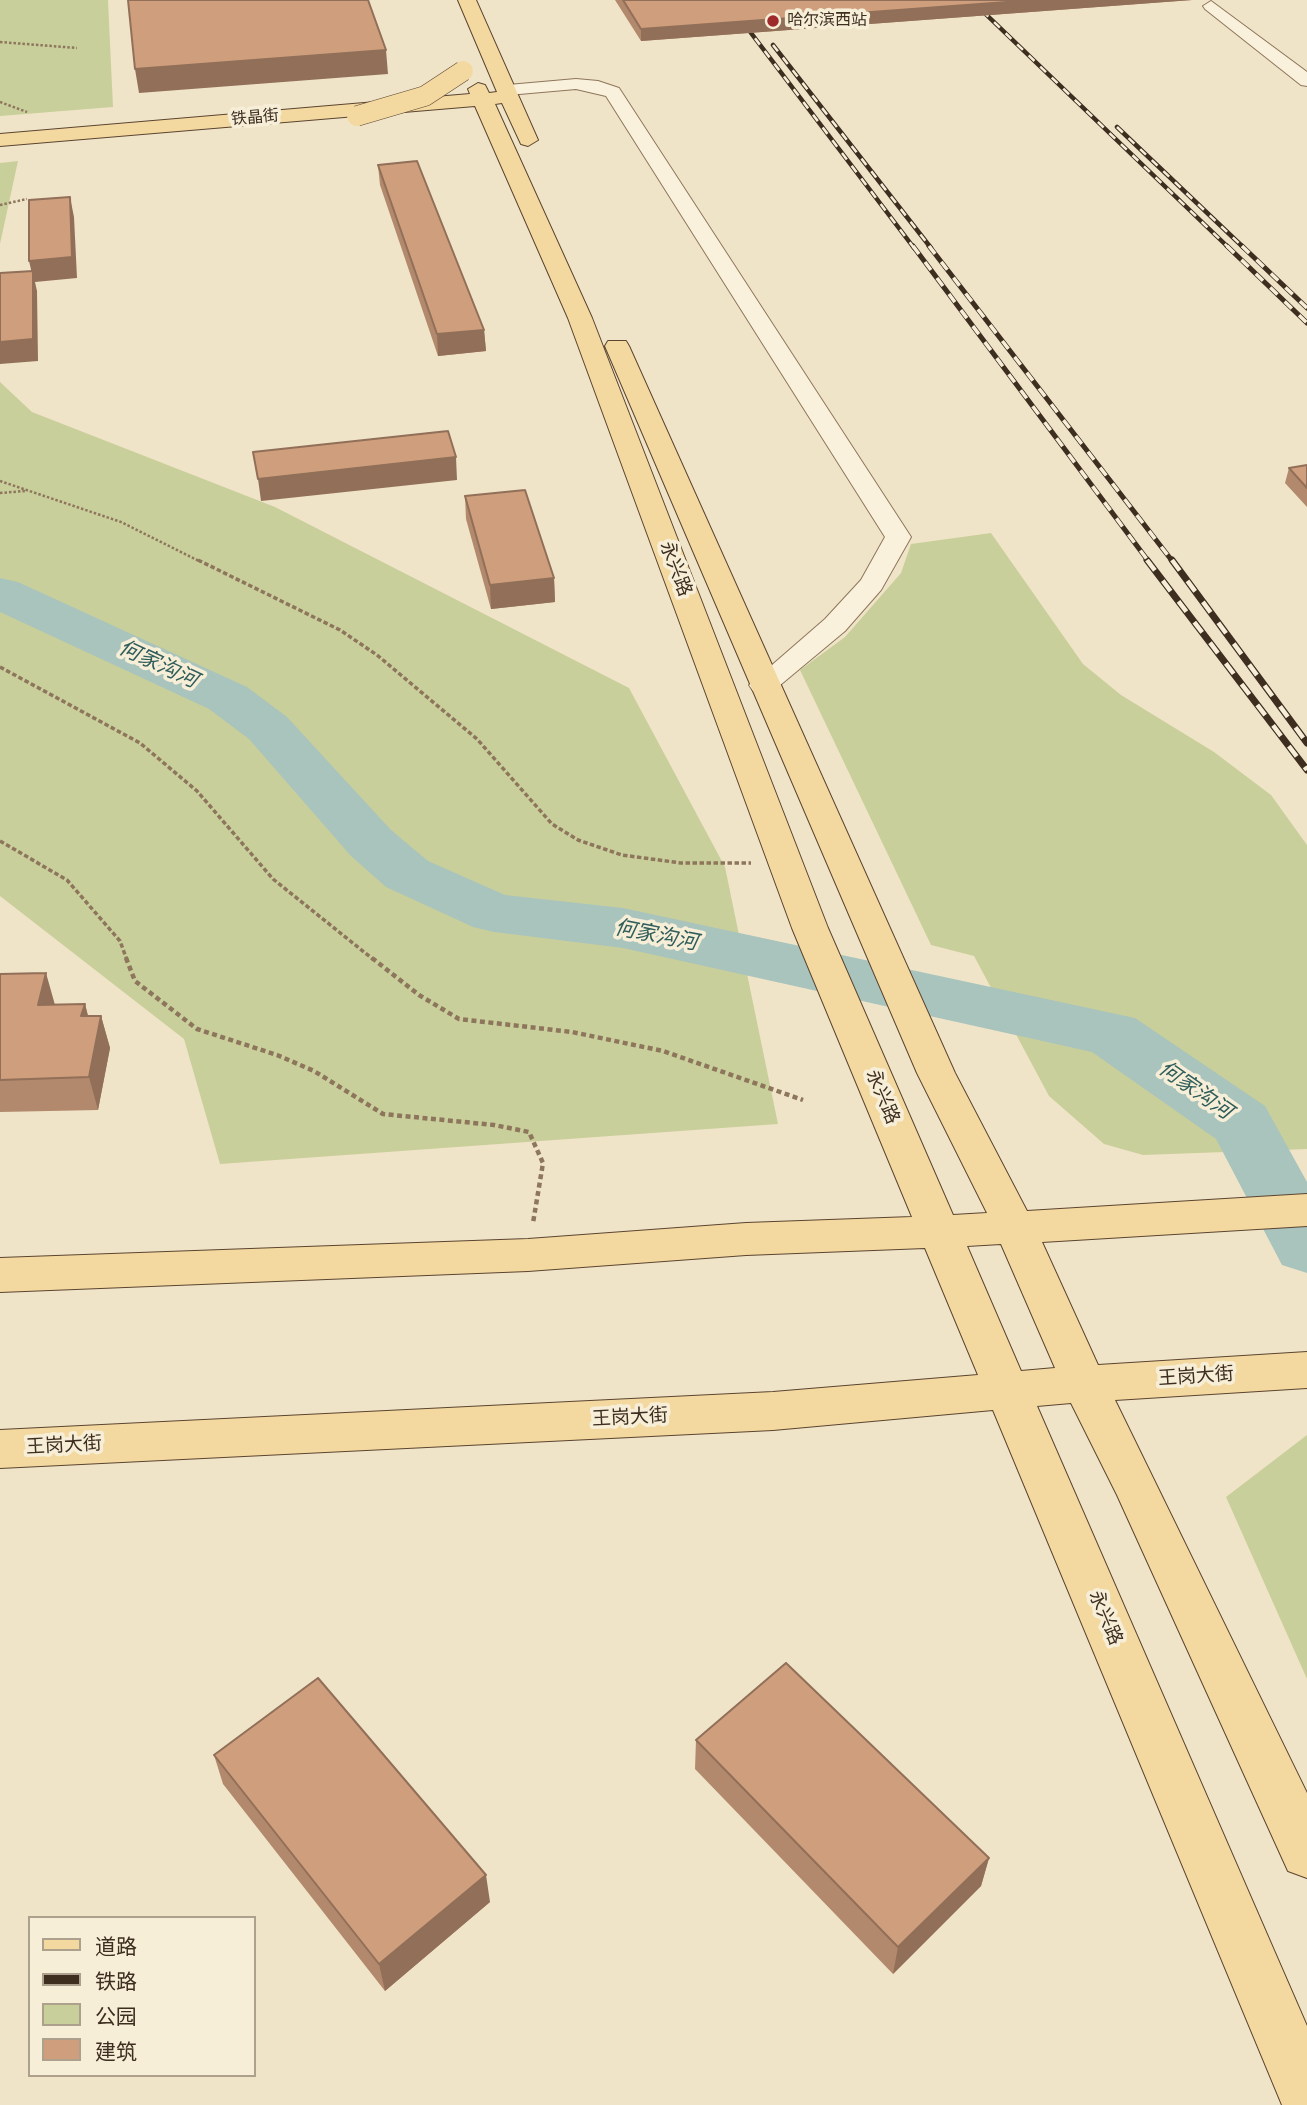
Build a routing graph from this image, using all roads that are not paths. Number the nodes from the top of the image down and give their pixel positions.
1 (467, 0) edge
2 (1211, 6) dead end
3 (467, 54) dead end
4 (1307, 81) edge
5 (497, 92) junction
6 (0, 128) edge
7 (0, 140) edge
8 (0, 147) edge
9 (763, 685) junction
10 (1307, 1210) edge
11 (1014, 1226) junction
12 (938, 1232) junction
13 (0, 1275) edge
14 (1307, 1370) edge
15 (1084, 1384) junction
16 (1009, 1391) junction
17 (0, 1450) edge
18 (1307, 1852) edge
19 (1307, 2095) edge

1 - 5 main road, 永兴路
2 - 4 lane
3 - 8 main road, bridge
5 - 6 main road, 铁晶街
5 - 7 main road, 铁晶街
5 - 9 main road, 永兴路
5 - 9 lane
5 - 12 main road, 永兴路
9 - 11 main road, 永兴路
10 - 11 main road
11 - 12 main road
11 - 15 main road, 永兴路
12 - 13 main road
12 - 16 main road, 永兴路
14 - 15 main road, 王岗大街
15 - 16 main road, 王岗大街
15 - 18 main road, 永兴路
16 - 17 main road, 王岗大街
16 - 19 main road, 永兴路

